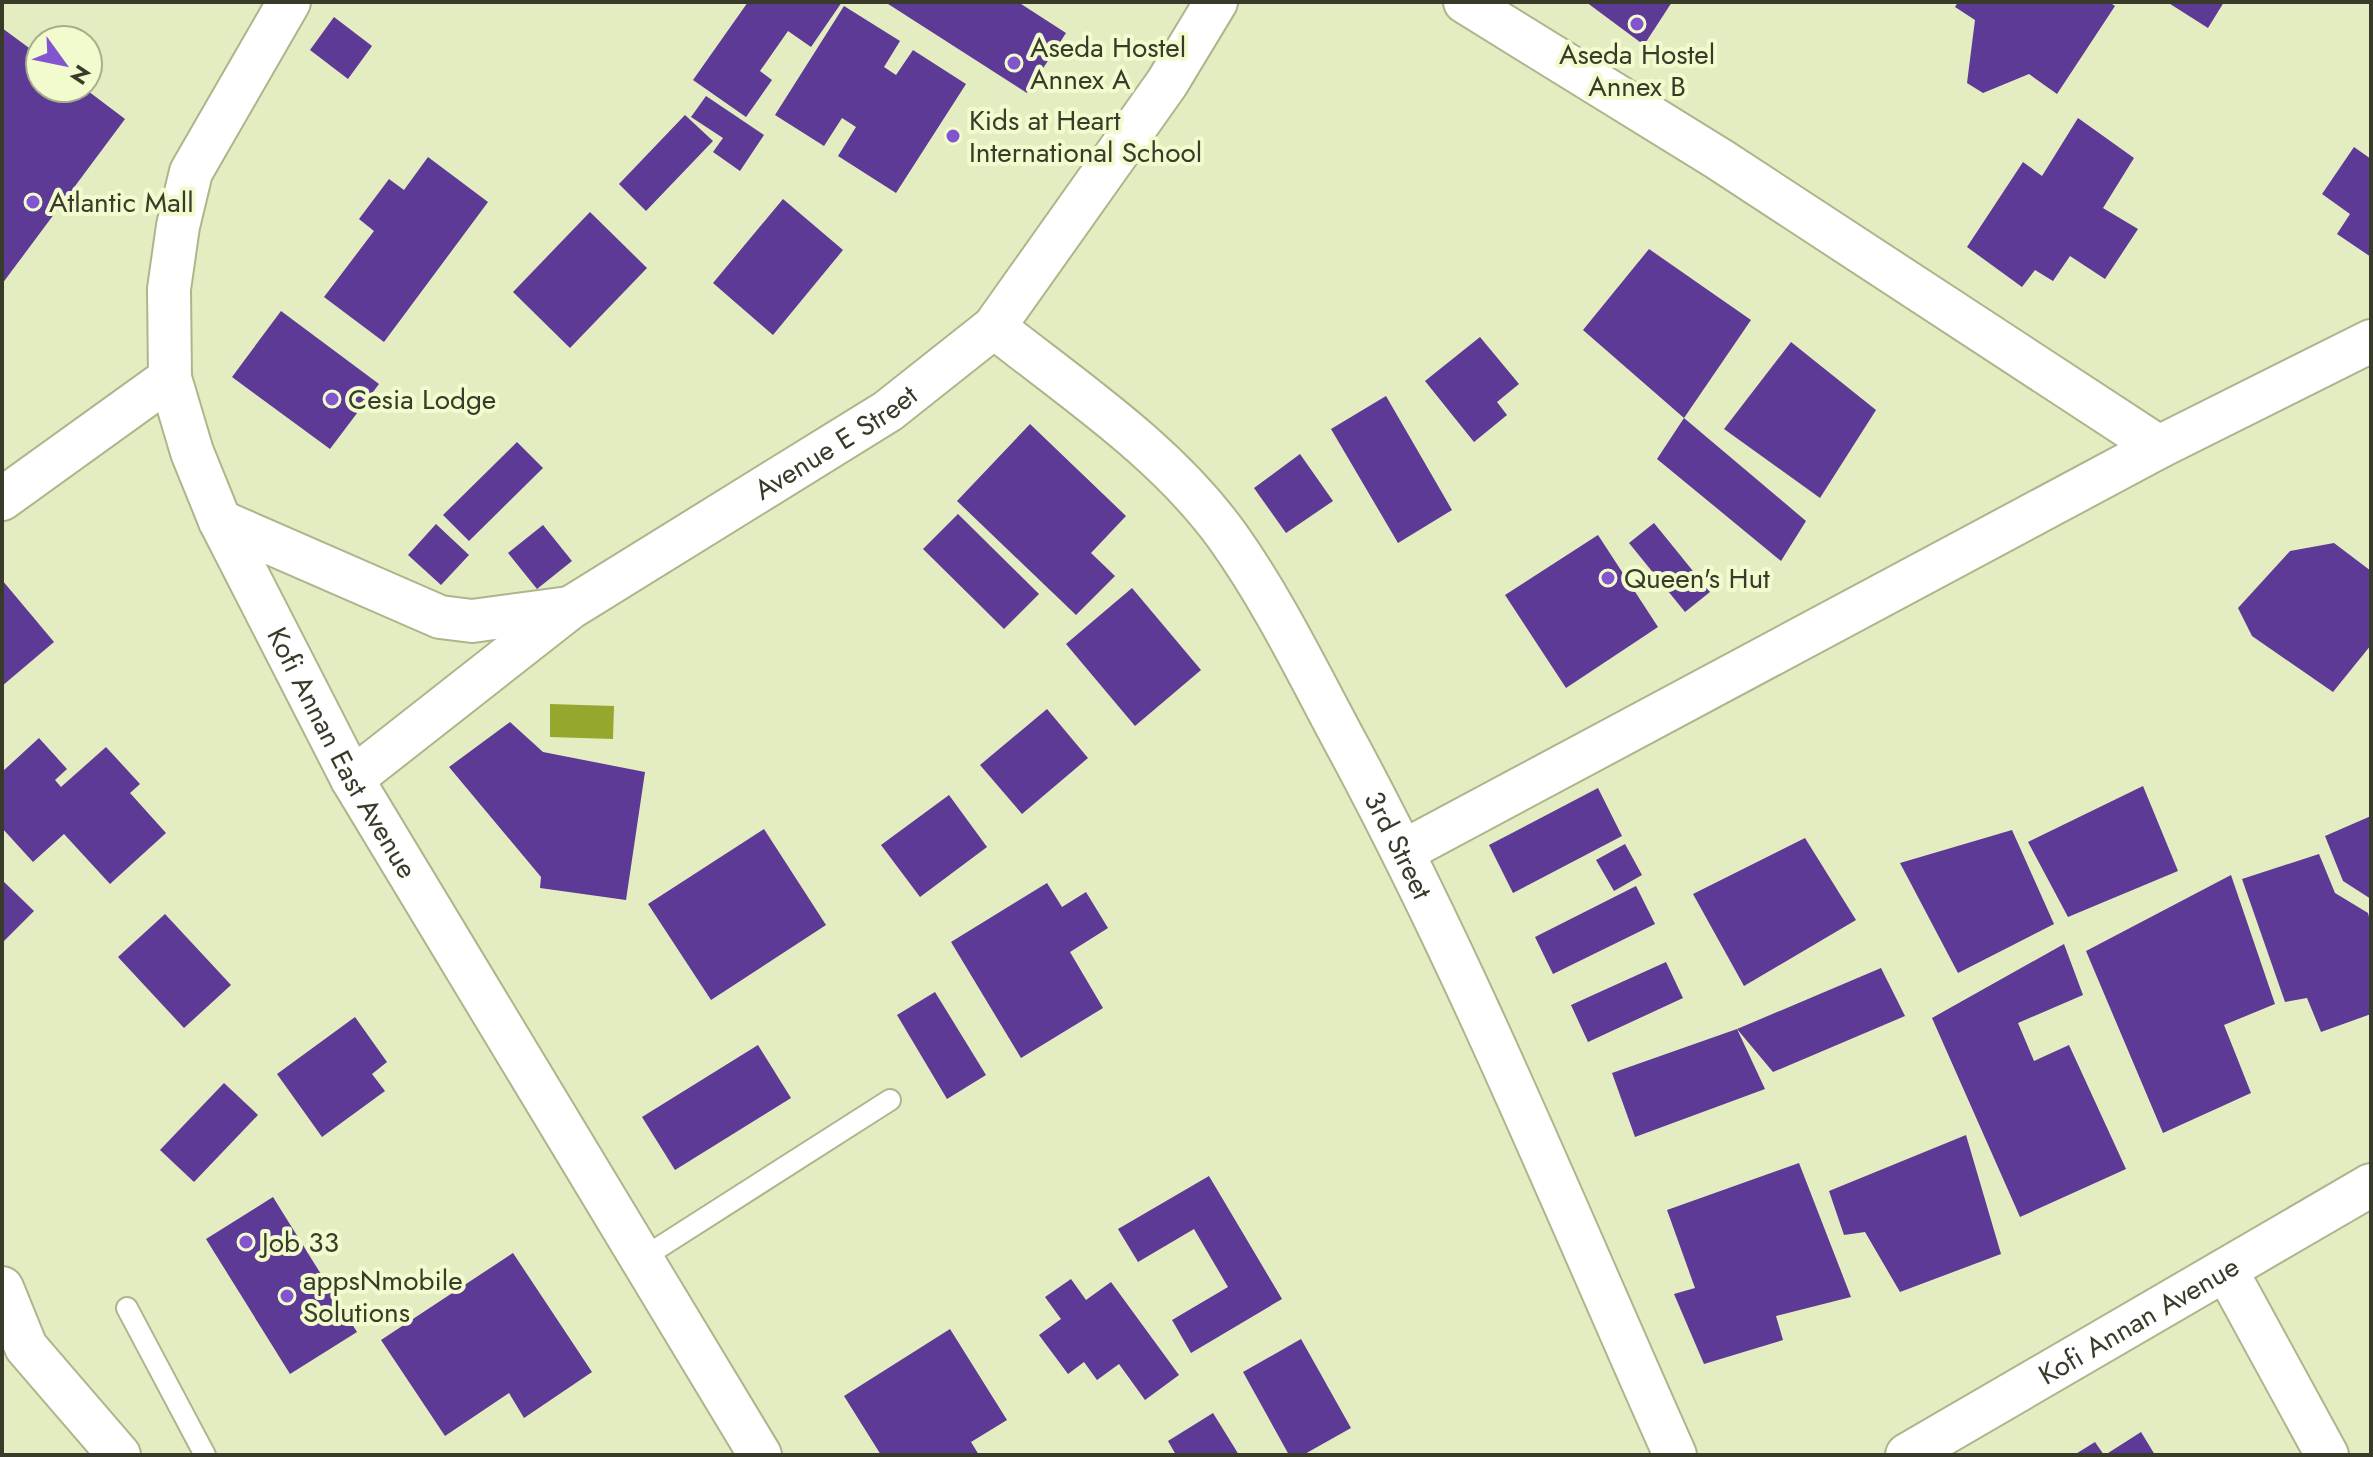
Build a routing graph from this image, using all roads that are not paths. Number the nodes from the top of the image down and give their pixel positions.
1 (289, 2) edge
2 (1216, 2) edge
3 (1465, 2) edge
4 (994, 327) junction
5 (2371, 341) edge
6 (170, 378) junction
7 (2159, 447) junction
8 (2, 499) edge
9 (220, 521) junction
10 (570, 608) junction
11 (352, 779) junction
12 (1404, 851) junction
13 (890, 1100) dead end
14 (2371, 1185) edge
15 (641, 1259) junction
16 (2226, 1270) junction
17 (2, 1288) edge
18 (127, 1308) dead end
19 (119, 1455) edge
20 (205, 1455) edge
21 (760, 1455) edge
22 (1675, 1455) edge
23 (1907, 1455) edge
24 (2327, 1455) edge

1 - 6 street, Kofi Annan East Avenue
2 - 4 street, Avenue E Street
3 - 7 street
4 - 10 street, Avenue E Street
4 - 12 street, 3rd Street
5 - 7 street
6 - 8 street
6 - 9 street, Kofi Annan East Avenue
7 - 12 street
9 - 10 street
9 - 11 street, Kofi Annan East Avenue
10 - 11 street, Avenue E Street
11 - 15 street, Kofi Annan East Avenue
12 - 22 street, 3rd Street
13 - 15 lane
14 - 16 street, Kofi Annan Avenue
15 - 21 street, Kofi Annan East Avenue
16 - 23 street, Kofi Annan Avenue
16 - 24 street
17 - 19 street
18 - 20 lane

